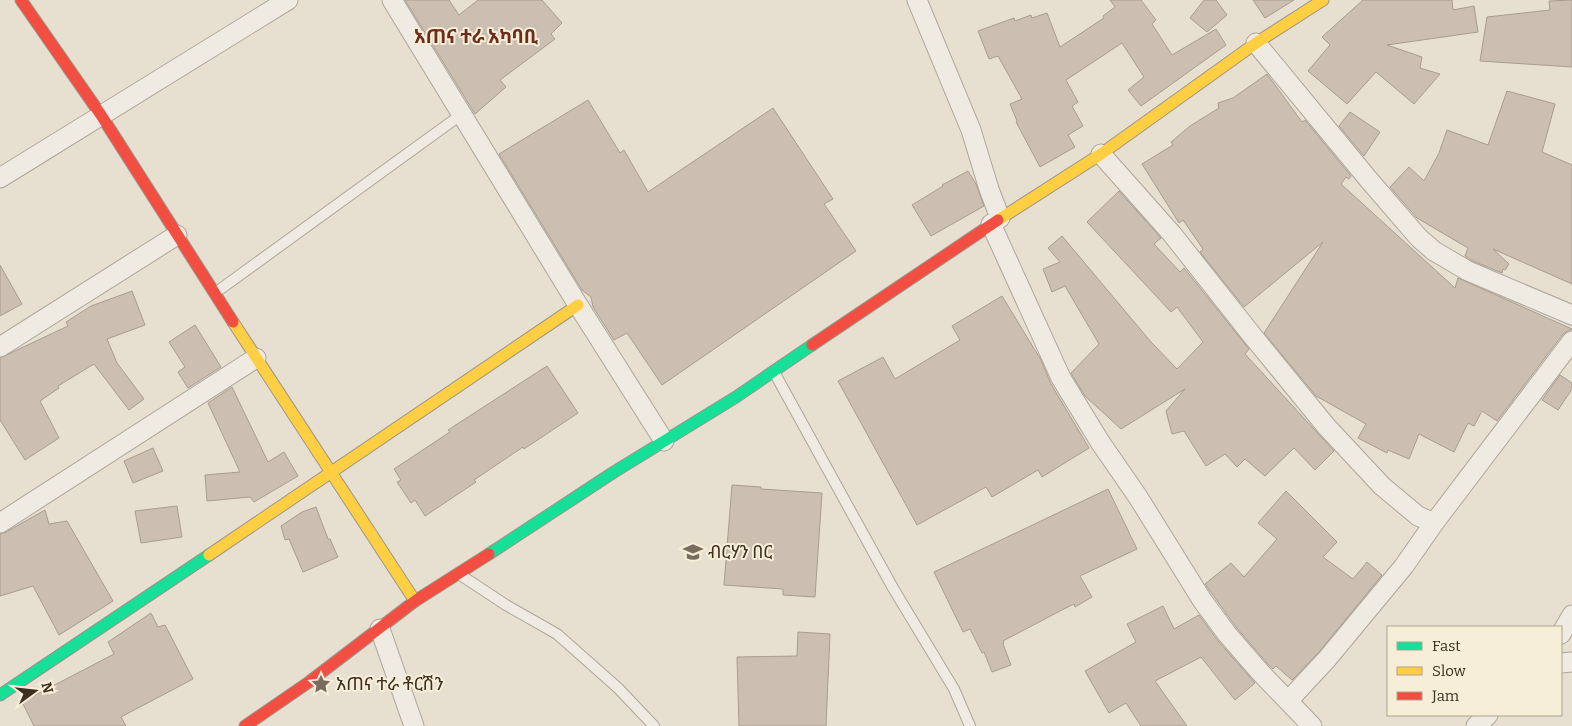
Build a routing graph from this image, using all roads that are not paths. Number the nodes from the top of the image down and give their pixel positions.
1 (21, 0) edge
2 (288, 0) edge
3 (392, 0) edge
4 (917, 0) edge
5 (1323, 0) edge
6 (1256, 43) junction
7 (462, 114) junction
8 (101, 115) junction
9 (1100, 154) junction
10 (0, 178) edge
11 (996, 221) junction
12 (177, 235) junction
13 (214, 294) junction
14 (578, 305) junction
15 (1572, 315) edge
16 (1572, 341) edge
17 (0, 347) edge
18 (256, 358) junction
19 (773, 371) junction
20 (664, 441) junction
21 (331, 474) junction
22 (0, 523) edge
23 (1434, 524) junction
24 (459, 574) junction
25 (415, 601) junction
26 (1572, 616) edge
27 (380, 629) junction
28 (1562, 632) edge
29 (0, 695) edge
30 (1288, 700) junction
31 (1487, 716) edge
32 (245, 726) edge
33 (414, 726) edge
34 (654, 726) edge
35 (970, 726) edge
36 (1312, 726) edge
37 (1476, 726) edge

1 - 8 street
2 - 8 street
3 - 7 street
4 - 11 street
5 - 6 street
6 - 9 street
6 - 15 street
7 - 13 lane
7 - 14 street
8 - 10 street
8 - 12 street
9 - 11 street
9 - 23 street
11 - 19 street
11 - 30 street
12 - 13 street
12 - 17 street
13 - 18 street
14 - 20 street
14 - 21 street
16 - 23 street
18 - 21 street
18 - 22 street
19 - 20 street
19 - 35 lane
20 - 24 street
21 - 25 street
21 - 29 street
23 - 30 street
24 - 25 street
24 - 34 lane
25 - 27 street
26 - 28 street
27 - 32 street
27 - 33 street
30 - 36 street
31 - 37 street

